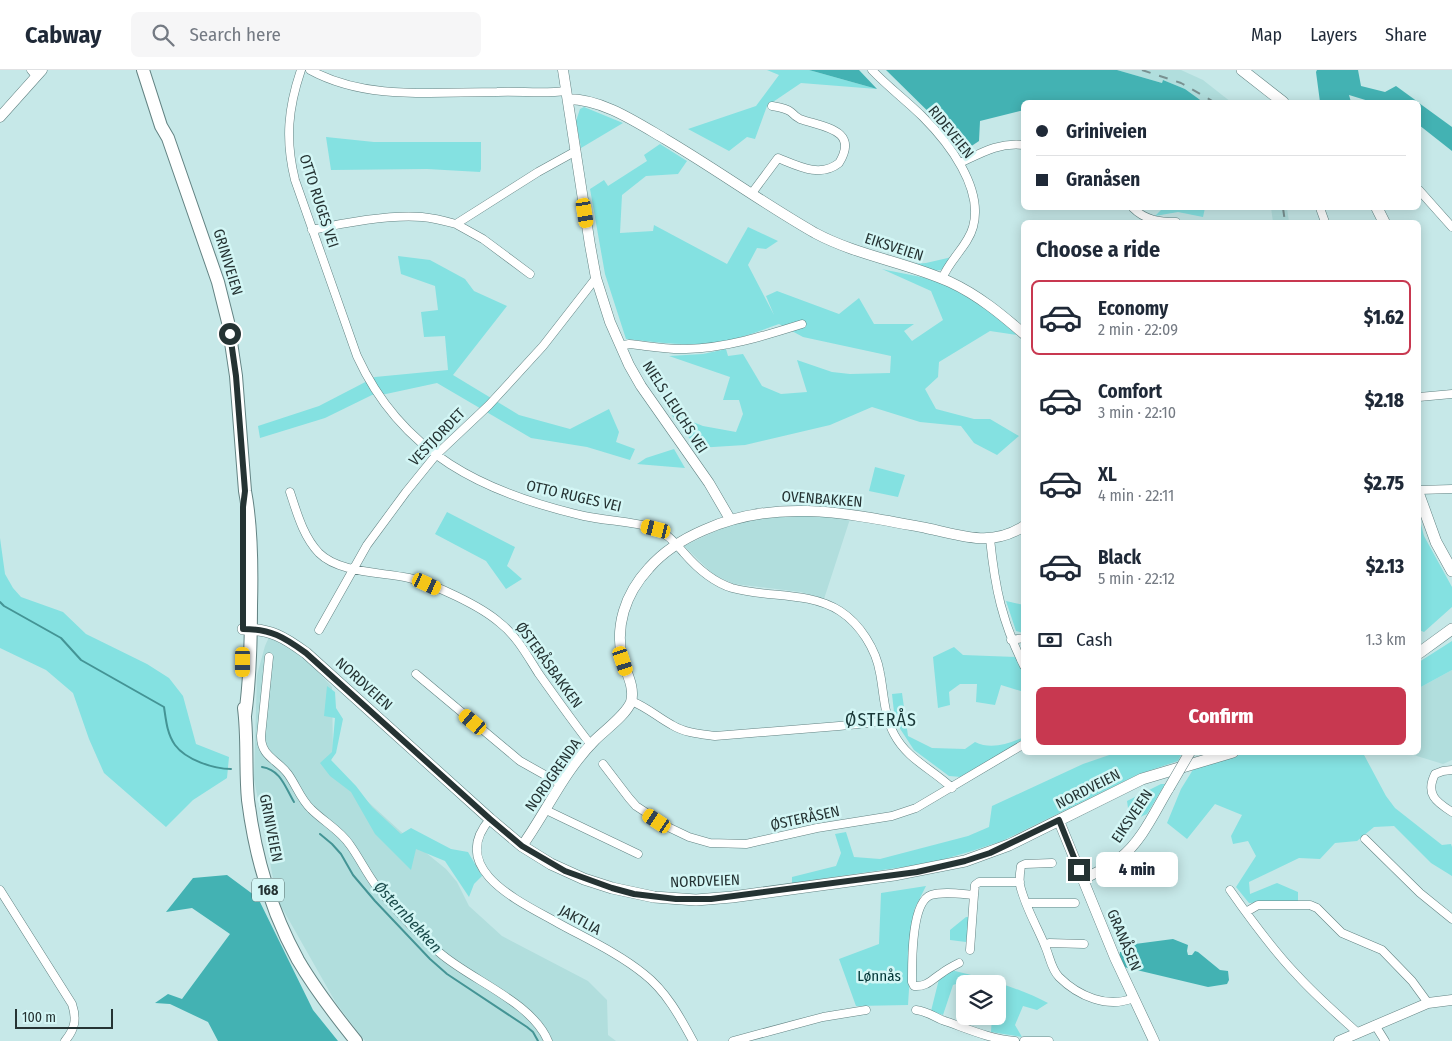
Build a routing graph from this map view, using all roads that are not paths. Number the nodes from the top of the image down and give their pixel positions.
1 (143, 70) edge
2 (152, 70) edge
3 (301, 70) edge
4 (310, 70) edge
5 (563, 70) edge
6 (872, 70) edge
7 (1242, 70) edge
8 (36, 72) edge
9 (567, 95) junction
10 (1280, 100) edge
11 (772, 106) dead end
12 (0, 117) edge
13 (168, 138) junction
14 (1021, 145) edge
15 (576, 151) junction
16 (960, 163) junction
17 (1421, 192) edge
18 (752, 193) junction
19 (1135, 210) edge
20 (1150, 220) edge
21 (456, 224) junction
22 (1452, 228) edge
23 (312, 230) junction
24 (530, 274) dead end
25 (596, 278) junction
26 (942, 279) junction
27 (802, 324) dead end
28 (1021, 332) edge
29 (621, 346) junction
30 (1452, 394) edge
31 (1421, 397) edge
32 (436, 455) junction
33 (1452, 489) edge
34 (1421, 490) edge
35 (290, 492) dead end
36 (1421, 501) edge
37 (730, 519) junction
38 (1021, 528) edge
39 (990, 539) junction
40 (677, 544) junction
41 (1449, 561) edge
42 (353, 568) junction
43 (247, 629) junction
44 (1452, 629) edge
45 (319, 630) dead end
46 (1021, 638) edge
47 (1011, 640) junction
48 (1421, 652) edge
49 (269, 657) dead end
50 (1021, 660) edge
51 (416, 674) dead end
52 (631, 701) junction
53 (888, 721) junction
54 (591, 745) junction
55 (1021, 746) edge
56 (1188, 755) edge
57 (1223, 755) edge
58 (603, 764) dead end
59 (1452, 770) edge
60 (561, 784) junction
61 (952, 788) junction
62 (546, 810) junction
63 (1452, 812) edge
64 (490, 819) junction
65 (1059, 820) junction
66 (1365, 839) dead end
67 (522, 846) junction
68 (638, 854) dead end
69 (1052, 863) dead end
70 (1083, 879) junction
71 (1020, 882) junction
72 (0, 890) edge
73 (1230, 890) dead end
74 (974, 895) junction
75 (1026, 903) junction
76 (1075, 903) dead end
77 (1246, 912) junction
78 (1452, 919) edge
79 (1084, 944) dead end
80 (1045, 945) junction
81 (970, 950) dead end
82 (959, 963) dead end
83 (1133, 998) junction
84 (1452, 1000) edge
85 (1428, 1003) junction
86 (866, 1010) dead end
87 (916, 1010) dead end
88 (1375, 1025) junction
89 (1358, 1033) junction
90 (65, 1041) edge
91 (356, 1041) edge
92 (548, 1041) edge
93 (693, 1041) edge
94 (733, 1041) edge
95 (1015, 1041) edge
96 (1024, 1041) edge
97 (1049, 1041) edge
98 (1154, 1041) edge
99 (1339, 1041) edge
100 (1385, 1041) edge

1 - 13 main road, GRINIVEIEN / 168
2 - 13 main road, GRINIVEIEN / 168
3 - 23 street, OTTO RUGES VEI
4 - 9 street, EIKSVEIEN
5 - 9 street, NIELS LEUCHS VEI
6 - 16 street, RIDEVEIEN
7 - 10 main road
8 - 12 street
9 - 15 street, NIELS LEUCHS VEI
9 - 18 street, EIKSVEIEN
11 - 18 street
13 - 43 main road, GRINIVEIEN / 168
14 - 16 street
15 - 21 street
15 - 25 street, NIELS LEUCHS VEI
16 - 26 street, RIDEVEIEN
17 - 22 street
18 - 26 street, EIKSVEIEN
19 - 20 street
21 - 23 street
21 - 24 street
23 - 32 street, OTTO RUGES VEI
25 - 29 street, NIELS LEUCHS VEI
25 - 32 street, VESTJORDET
26 - 28 street, EIKSVEIEN
27 - 29 street
29 - 37 street, NIELS LEUCHS VEI
30 - 31 street
32 - 40 street, OTTO RUGES VEI
32 - 42 street, VESTJORDET
33 - 34 street
35 - 42 street, ØSTERÅSBAKKEN
36 - 41 main road
37 - 39 street, OVENBAKKEN
37 - 40 street, OVENBAKKEN
38 - 39 street, OVENBAKKEN
39 - 47 street
40 - 52 street, OVENBAKKEN
40 - 53 street, OTTO RUGES VEI
42 - 45 street, VESTJORDET
42 - 54 street, ØSTERÅSBAKKEN
43 - 64 main road, NORDVEIEN
43 - 91 main road, GRINIVEIEN / 168
44 - 48 main road
46 - 47 street
47 - 50 street
49 - 92 street
51 - 60 street
52 - 53 street
52 - 54 street, NORDGRENDA
53 - 61 street, OTTO RUGES VEI
54 - 60 street, NORDGRENDA
55 - 61 street, ØSTERÅSEN
56 - 70 street, EIKSVEIEN, bridge
57 - 65 main road, NORDVEIEN
58 - 61 street, ØSTERÅSEN
59 - 63 street
60 - 62 street, NORDGRENDA
62 - 67 street, NORDGRENDA
62 - 68 street
64 - 67 main road, NORDVEIEN
64 - 93 street, JAKTLIA
65 - 67 main road, NORDVEIEN
65 - 70 street, GRANÅSEN
66 - 78 street
69 - 71 street
70 - 83 street, GRANÅSEN
71 - 74 street
71 - 75 street
72 - 90 street
73 - 77 street
74 - 81 street
74 - 82 street
75 - 76 street
75 - 80 street
77 - 85 street
77 - 89 street
79 - 80 street
80 - 83 street
83 - 98 street, GRANÅSEN
84 - 85 street
85 - 88 street
86 - 94 street
87 - 95 street
88 - 89 street
88 - 100 street
89 - 99 street
96 - 97 street

